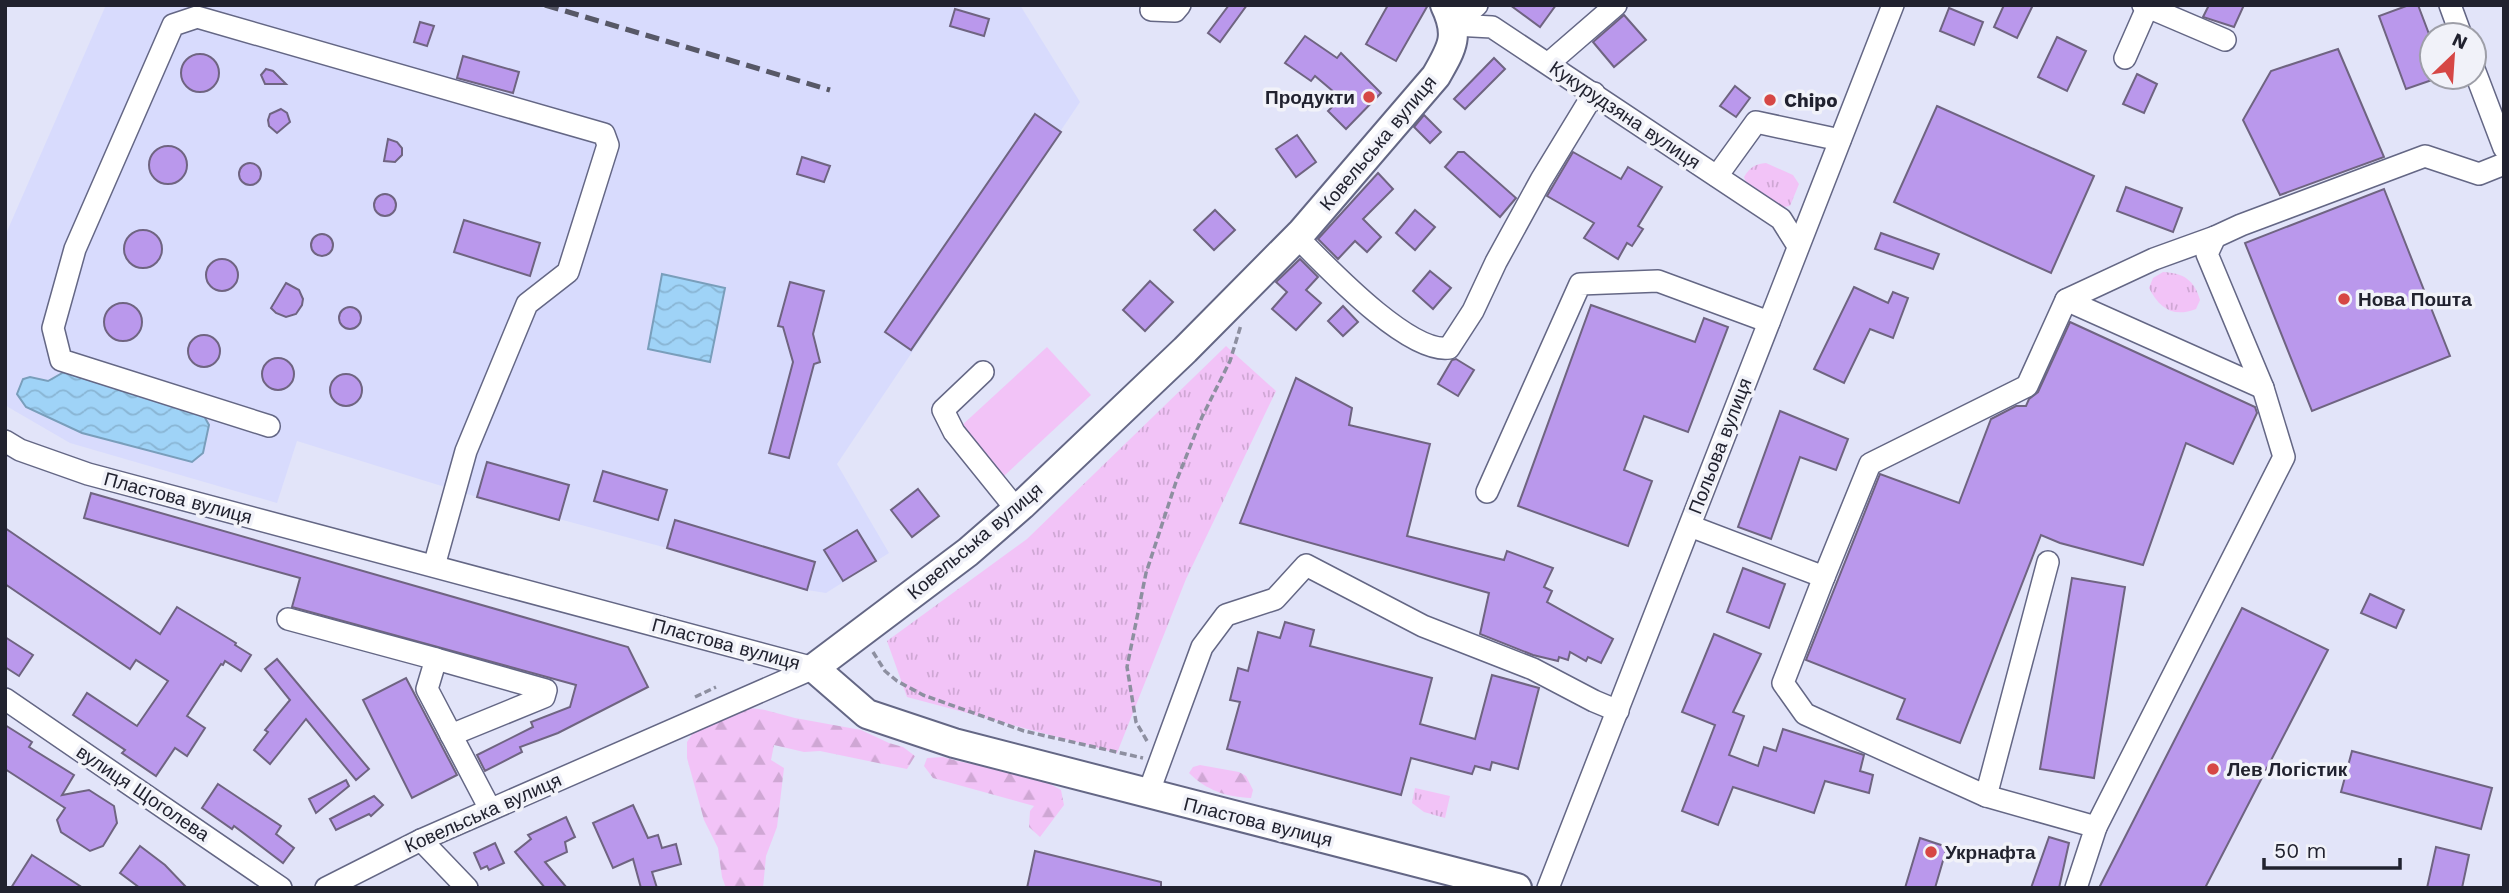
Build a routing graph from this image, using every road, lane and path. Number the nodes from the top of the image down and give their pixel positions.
1 (1180, 5) edge
2 (1477, 5) edge
3 (1616, 5) edge
4 (1893, 5) edge
5 (2145, 7) edge
6 (1151, 10) dead end
7 (1450, 15) edge
8 (2225, 40) dead end
9 (2125, 58) dead end
10 (1549, 63) junction
11 (2482, 91) edge
12 (1594, 93) junction
13 (1840, 140) junction
14 (2504, 148) edge
15 (2504, 164) edge
16 (1717, 176) junction
17 (1297, 237) junction
18 (2216, 237) junction
19 (1798, 246) junction
20 (1245, 290) junction
21 (2066, 300) junction
22 (1769, 322) junction
23 (983, 372) dead end
24 (2263, 388) junction
25 (268, 426) dead end
26 (5, 441) edge
27 (1487, 492) dead end
28 (1017, 510) junction
29 (1689, 526) junction
30 (2048, 562) dead end
31 (434, 566) junction
32 (1824, 577) junction
33 (288, 620) dead end
34 (872, 647) dead end
35 (436, 659) junction
36 (814, 668) junction
37 (5, 699) edge
38 (1618, 711) junction
39 (451, 735) junction
40 (1159, 761) junction
41 (1148, 794) junction
42 (1986, 796) junction
43 (490, 809) junction
44 (2096, 827) junction
45 (421, 840) junction
46 (281, 888) edge
47 (326, 888) edge
48 (467, 888) edge
49 (1517, 888) edge
50 (1548, 888) edge
51 (2076, 888) edge

1 - 6 street
2 - 7 street
3 - 10 street
4 - 13 street, Польова вулиця
5 - 8 street
5 - 9 street
7 - 10 street, Кукурудзяна вулиця
7 - 17 main road, Ковельська вулиця
10 - 12 street, Кукурудзяна вулиця
11 - 14 street
12 - 16 street, Кукурудзяна вулиця
12 - 17 street
13 - 16 street
13 - 19 street, Польова вулиця
15 - 18 street
16 - 19 street, Кукурудзяна вулиця
17 - 20 main road, Ковельська вулиця
18 - 21 street
18 - 24 street
19 - 22 street, Польова вулиця
20 - 28 main road, Ковельська вулиця
20 - 40 path
21 - 24 street
21 - 32 street
22 - 27 street
22 - 29 street, Польова вулиця
23 - 28 street
24 - 44 street
25 - 31 street
26 - 31 street, Пластова вулиця
28 - 36 main road, Ковельська вулиця
29 - 32 street
29 - 38 street, Польова вулиця
30 - 42 street
31 - 36 street, Пластова вулиця
32 - 42 street
33 - 35 street
34 - 40 path
35 - 39 street
35 - 39 street
36 - 41 main road, Пластова вулиця
36 - 43 street, Ковельська вулиця
37 - 46 street, вулиця Щоголева
38 - 40 street
38 - 50 street, Польова вулиця
39 - 43 street
40 - 41 street
41 - 49 main road, Пластова вулиця
42 - 44 street
43 - 45 street, Ковельська вулиця
44 - 51 street
45 - 47 street, Ковельська вулиця
45 - 48 street

